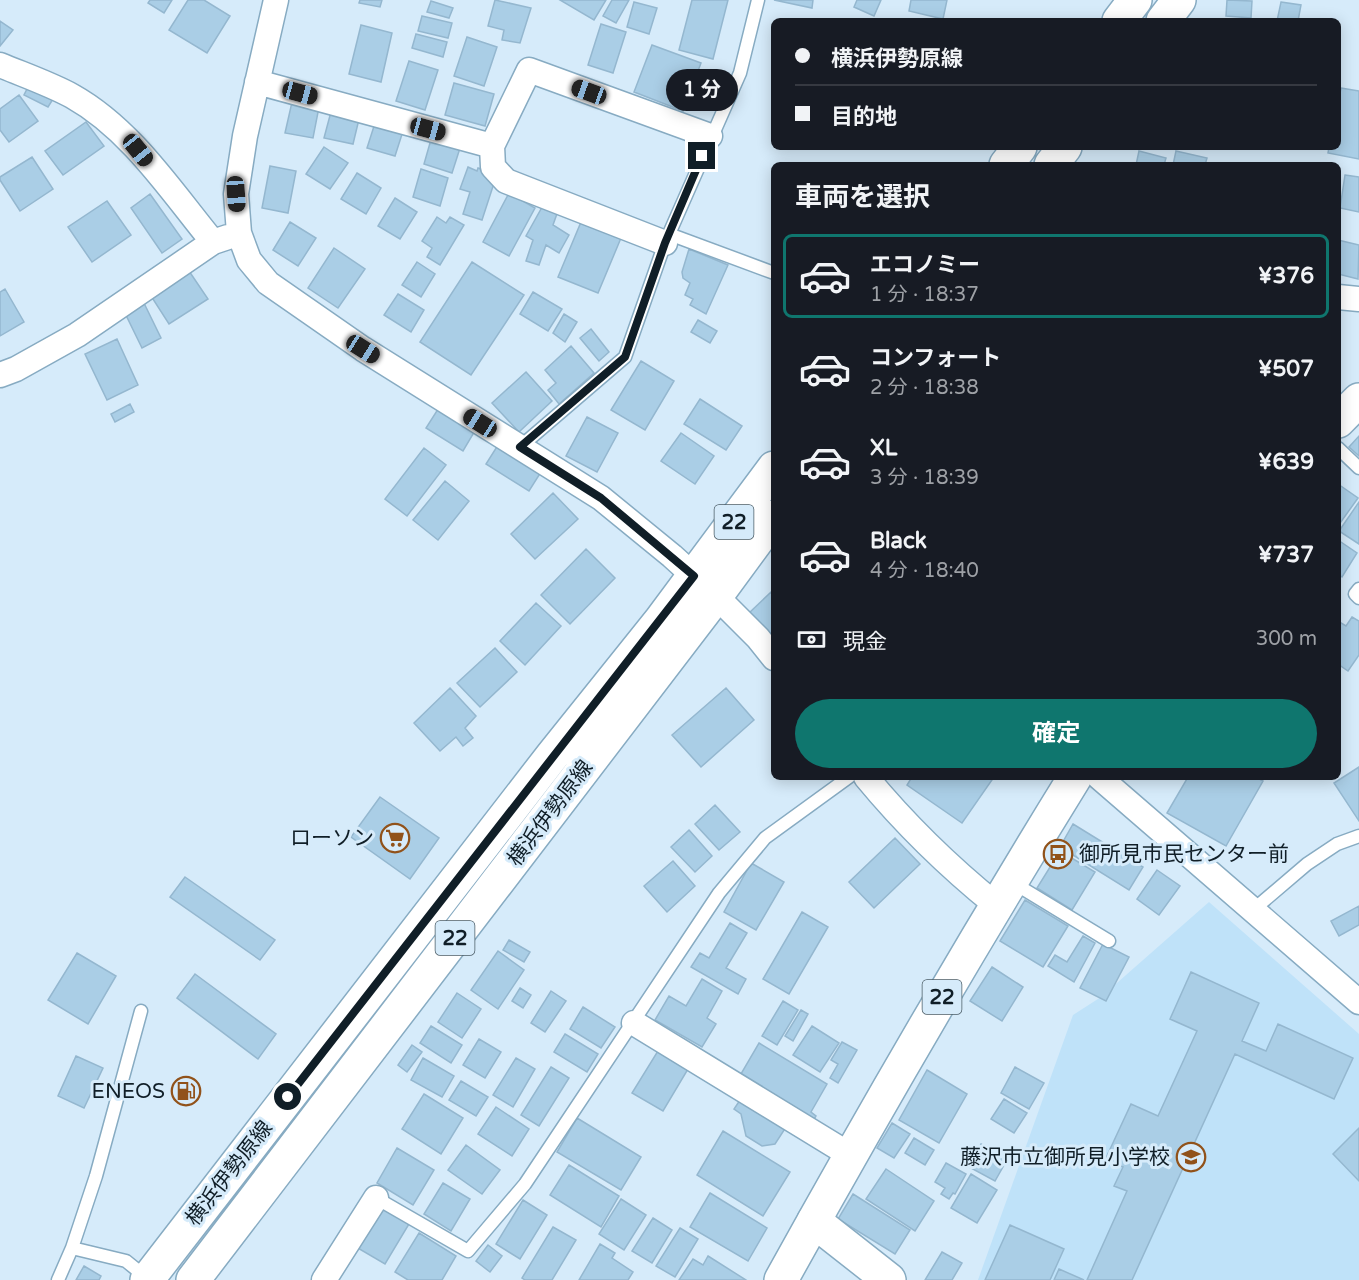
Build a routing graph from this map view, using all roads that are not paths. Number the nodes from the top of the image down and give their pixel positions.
1 (276, 0) edge
2 (758, 0) edge
3 (1135, 0) edge
4 (1179, 0) edge
5 (1121, 18) edge
6 (1165, 18) edge
7 (0, 65) edge
8 (257, 82) junction
9 (710, 136) junction
10 (492, 146) junction
11 (1018, 150) edge
12 (1063, 150) edge
13 (1008, 162) edge
14 (1053, 162) edge
15 (238, 233) junction
16 (667, 238) junction
17 (213, 242) junction
18 (771, 272) edge
19 (1341, 297) edge
20 (1359, 299) edge
21 (0, 375) edge
22 (1359, 400) edge
23 (1341, 418) edge
24 (520, 447) junction
25 (1341, 451) edge
26 (1359, 468) edge
27 (771, 473) edge
28 (771, 520) edge
29 (705, 586) junction
30 (1359, 589) edge
31 (1359, 598) edge
32 (771, 654) edge
33 (845, 780) edge
34 (868, 780) edge
35 (1073, 780) edge
36 (1102, 780) edge
37 (1359, 836) edge
38 (1003, 893) junction
39 (1253, 910) junction
40 (1109, 941) dead end
41 (1359, 1002) edge
42 (141, 1011) dead end
43 (634, 1023) junction
44 (850, 1155) junction
45 (376, 1198) joint
46 (814, 1221) junction
47 (72, 1248) junction
48 (202, 1275) edge
49 (147, 1279) edge
50 (58, 1280) edge
51 (324, 1280) edge
52 (781, 1280) edge
53 (889, 1280) edge

1 - 8 street
2 - 9 lane
3 - 5 main road
4 - 6 main road
7 - 17 street
8 - 10 street
8 - 15 street
9 - 10 street
9 - 16 lane
10 - 16 street
11 - 13 main road
12 - 14 main road
15 - 17 street
15 - 24 street
16 - 18 lane
16 - 24 lane
17 - 21 street
19 - 20 street
22 - 23 main road
24 - 29 street
25 - 26 lane
27 - 29 main road, 横浜伊勢原線 / 22
28 - 29 main road, 横浜伊勢原線 / 22
29 - 32 street
29 - 48 main road, 横浜伊勢原線 / 22
29 - 49 main road, 横浜伊勢原線 / 22
30 - 31 lane
33 - 43 lane
34 - 38 street
35 - 38 main road, 22
36 - 39 street
37 - 39 lane
38 - 40 lane
38 - 44 main road, 22
39 - 41 street
42 - 47 lane
43 - 44 street
43 - 45 lane
44 - 46 main road, 22
45 - 51 street
46 - 52 main road, 22
46 - 53 main road
47 - 49 lane
47 - 50 lane

